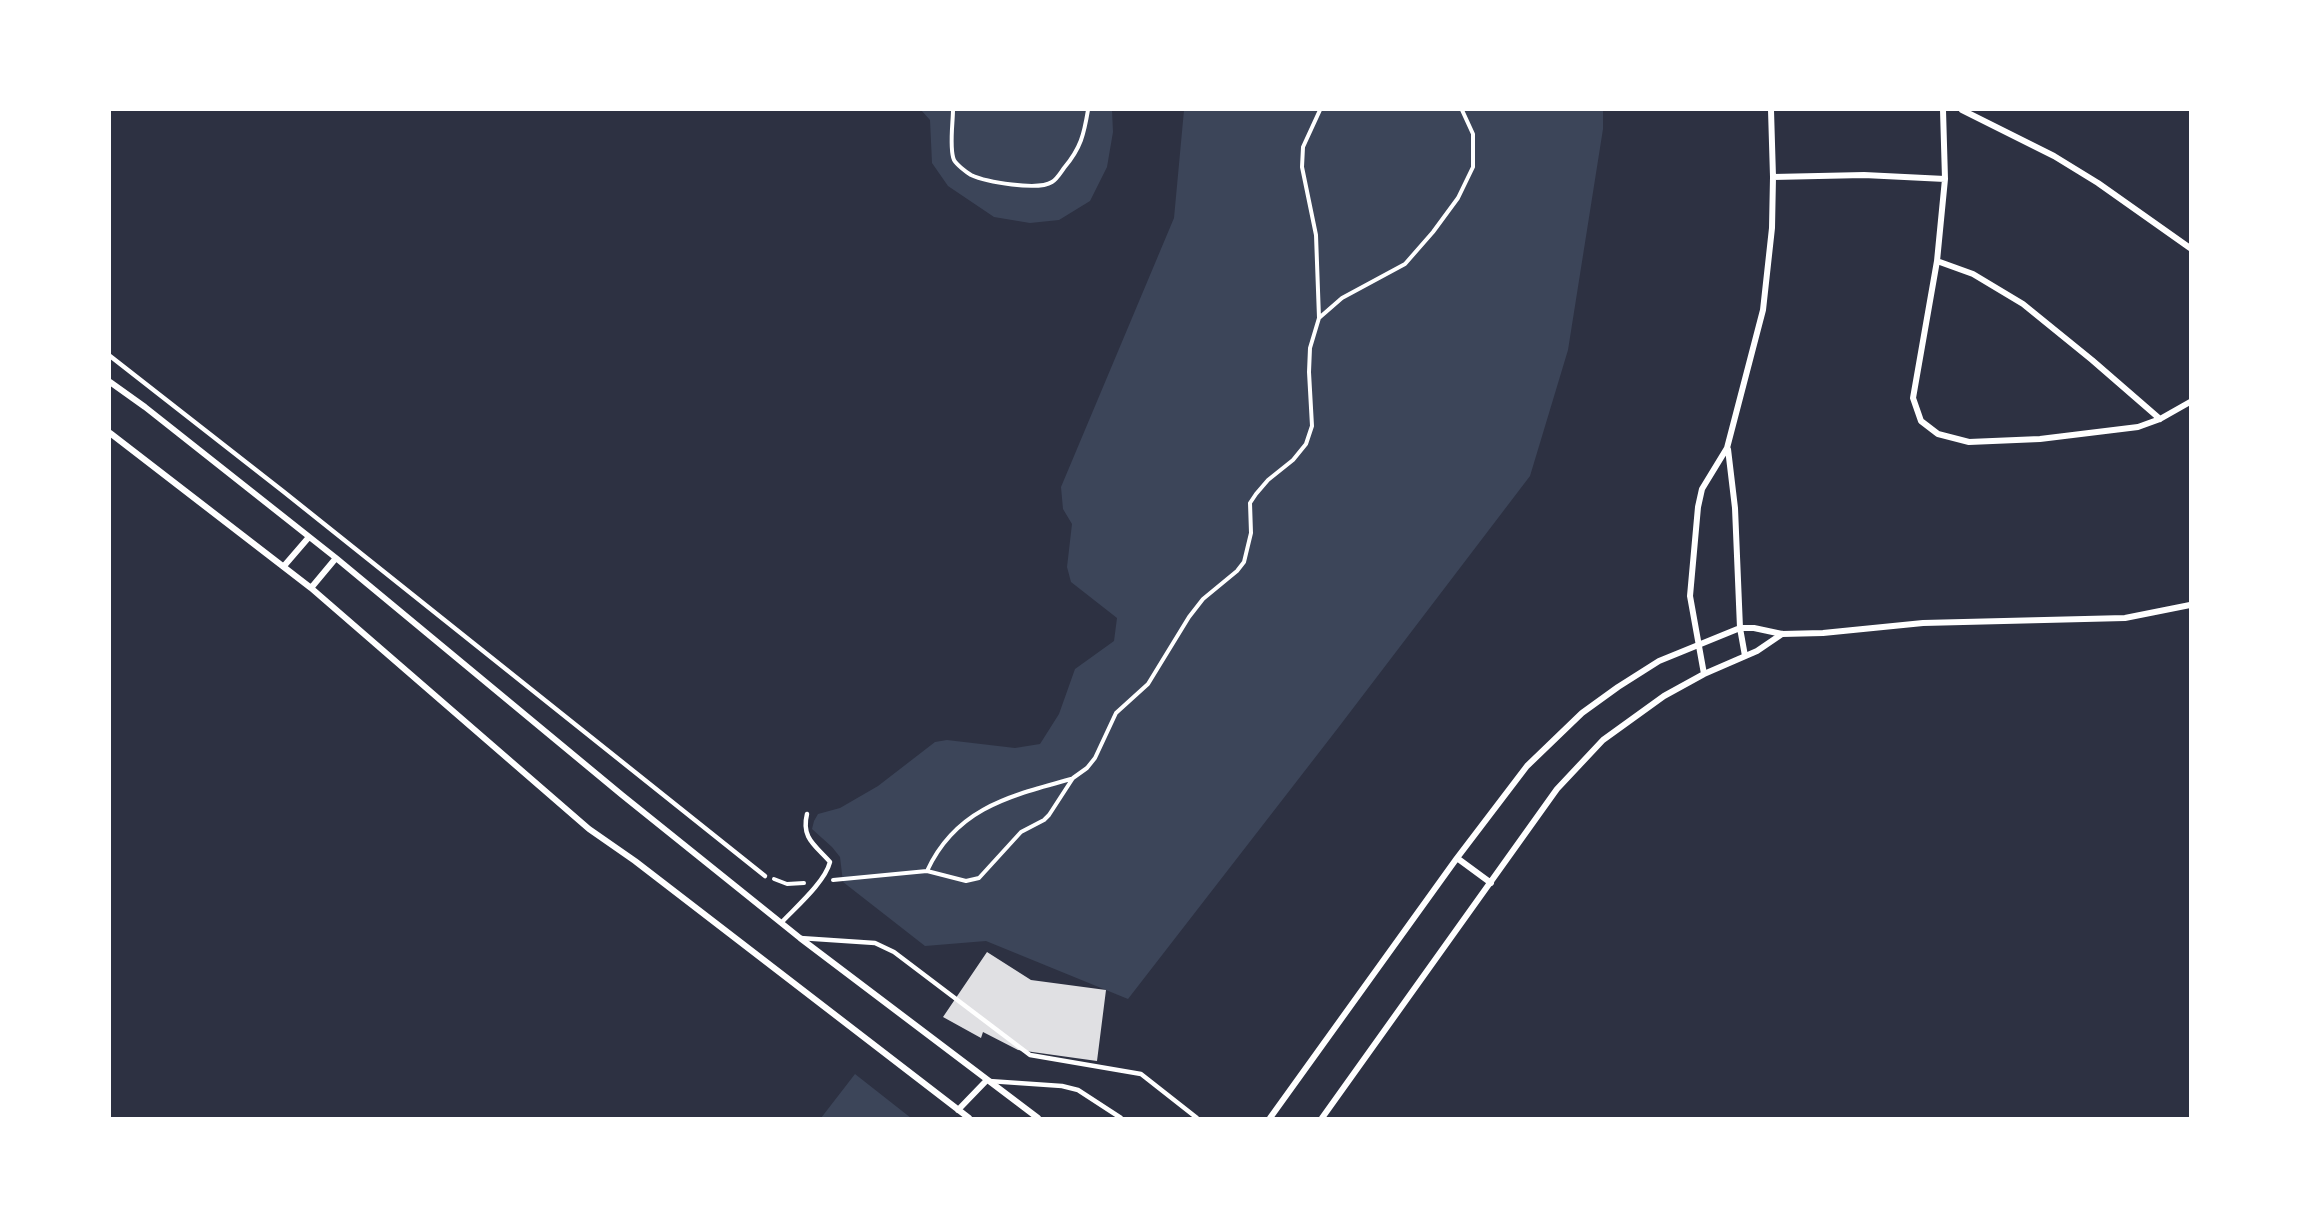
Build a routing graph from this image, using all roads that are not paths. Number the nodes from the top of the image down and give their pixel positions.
1 (1771, 110) edge
2 (1943, 110) edge
3 (1962, 110) edge
4 (1773, 177) junction
5 (1945, 179) junction
6 (2190, 248) edge
7 (1937, 261) junction
8 (110, 356) edge
9 (110, 382) edge
10 (2190, 402) edge
11 (2160, 419) junction
12 (110, 433) edge
13 (1727, 448) junction
14 (309, 537) junction
15 (336, 558) junction
16 (284, 566) junction
17 (311, 588) junction
18 (2190, 604) edge
19 (1740, 628) junction
20 (1782, 634) junction
21 (1697, 644) junction
22 (1745, 656) junction
23 (1704, 674) junction
24 (807, 814) dead end
25 (1457, 858) junction
26 (765, 876) road end
27 (1491, 883) junction
28 (781, 923) junction
29 (800, 938) junction
30 (986, 1081) junction
31 (958, 1110) junction
32 (969, 1119) edge
33 (1038, 1119) edge
34 (1121, 1119) edge
35 (1197, 1119) edge
36 (1270, 1119) edge
37 (1322, 1119) edge

1 - 4 street
2 - 5 street
3 - 6 street
4 - 5 street
4 - 13 street
5 - 7 street
7 - 11 street
7 - 11 street
8 - 26 lane
9 - 14 street
10 - 11 street
12 - 16 street
13 - 19 street
13 - 21 street
14 - 15 street
14 - 16 street
15 - 17 street
15 - 28 street
16 - 17 street
17 - 31 street
18 - 20 street
19 - 20 street
19 - 21 street
19 - 22 street
20 - 22 street
21 - 23 street
21 - 25 street
22 - 23 street
23 - 27 street
24 - 28 lane
25 - 27 street
25 - 36 street
27 - 37 street
28 - 29 street
29 - 30 street
29 - 35 lane
30 - 31 street
30 - 33 street
30 - 34 lane
31 - 32 street

